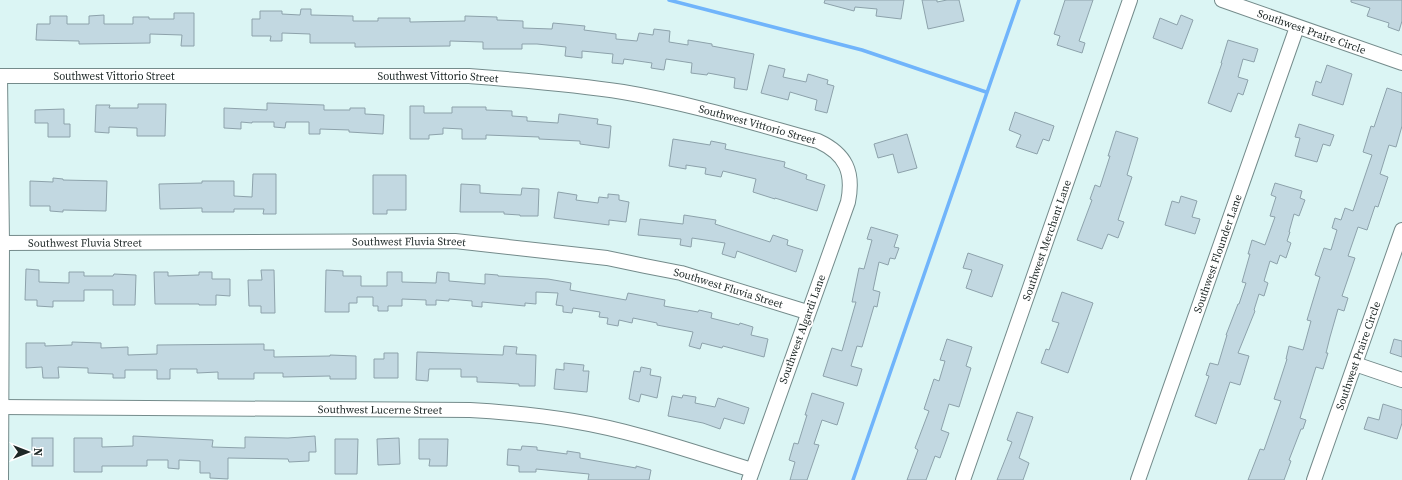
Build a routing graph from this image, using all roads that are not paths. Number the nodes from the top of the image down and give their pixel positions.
1 (1130, 0) edge
2 (1222, 0) edge
3 (1297, 27) junction
4 (1402, 63) edge
5 (0, 76) edge
6 (850, 178) joint
7 (1402, 230) edge
8 (2, 243) junction
9 (807, 312) junction
10 (1355, 364) junction
11 (1402, 380) edge
12 (1, 407) edge
13 (750, 475) edge
14 (1, 480) edge
15 (963, 480) edge
16 (1138, 480) edge
17 (1314, 480) edge

1 - 15 street, Southwest Merchant Lane
2 - 3 street, Southwest Praire Circle
3 - 4 street, Southwest Praire Circle
3 - 16 street, Southwest Flounder Lane
5 - 6 street, Southwest Vittorio Street
5 - 8 street
6 - 9 street, Southwest Algardi Lane
7 - 10 street, Southwest Praire Circle
8 - 9 street, Southwest Fluvia Street
8 - 12 street
9 - 13 street, Southwest Algardi Lane
10 - 11 street
10 - 17 street, Southwest Praire Circle
12 - 13 street, Southwest Lucerne Street
12 - 14 street

